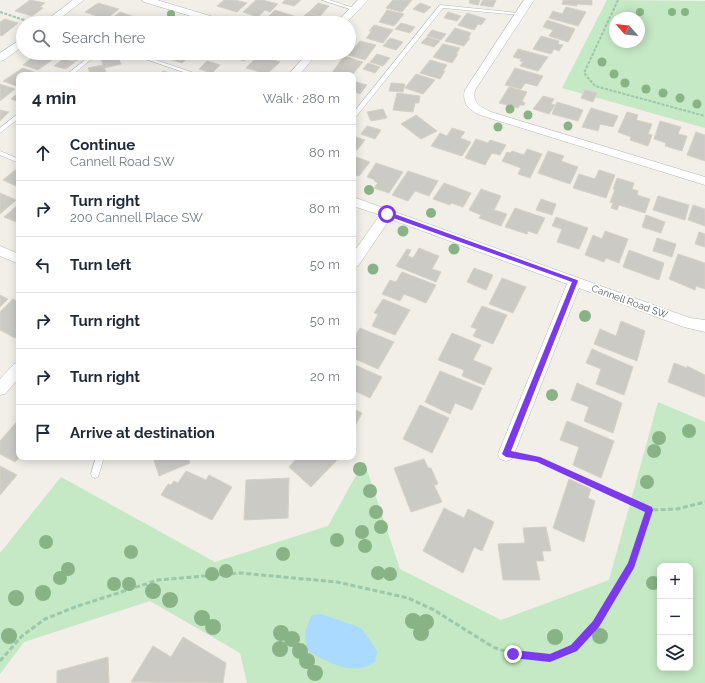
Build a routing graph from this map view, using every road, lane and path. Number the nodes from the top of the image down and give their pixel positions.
1 (79, 0) edge
2 (147, 0) edge
3 (324, 0) edge
4 (363, 0) edge
5 (529, 0) edge
6 (618, 0) edge
7 (355, 8) junction
8 (0, 12) edge
9 (519, 14) junction
10 (57, 16) edge
11 (201, 16) edge
12 (348, 16) edge
13 (16, 17) edge
14 (16, 46) edge
15 (0, 58) edge
16 (87, 60) edge
17 (151, 60) edge
18 (307, 60) edge
19 (73, 72) edge
20 (188, 72) edge
21 (296, 72) edge
22 (356, 113) edge
23 (705, 116) edge
24 (16, 118) edge
25 (0, 131) edge
26 (0, 153) edge
27 (16, 160) edge
28 (705, 181) edge
29 (356, 202) edge
30 (387, 214) junction
31 (0, 251) edge
32 (16, 258) edge
33 (356, 259) edge
34 (575, 281) junction
35 (705, 326) edge
36 (16, 371) edge
37 (3, 382) edge
38 (506, 454) joint
39 (99, 460) edge
40 (95, 474) dead end
41 (705, 502) edge
42 (649, 510) junction
43 (0, 661) edge

1 - 10 street
2 - 11 street
3 - 7 lane
4 - 7 street
5 - 9 street
6 - 23 path
7 - 12 street
8 - 13 path
9 - 22 lane
9 - 28 street
14 - 15 street
16 - 19 lane
17 - 20 lane
18 - 21 street
24 - 25 lane
26 - 27 lane
29 - 30 street, Cannell Road SW
30 - 33 street
30 - 34 street, Cannell Road SW
31 - 32 street
34 - 35 street, Cannell Road SW
34 - 38 street
36 - 37 street
38 - 42 path
39 - 40 lane
41 - 42 path
42 - 43 path

